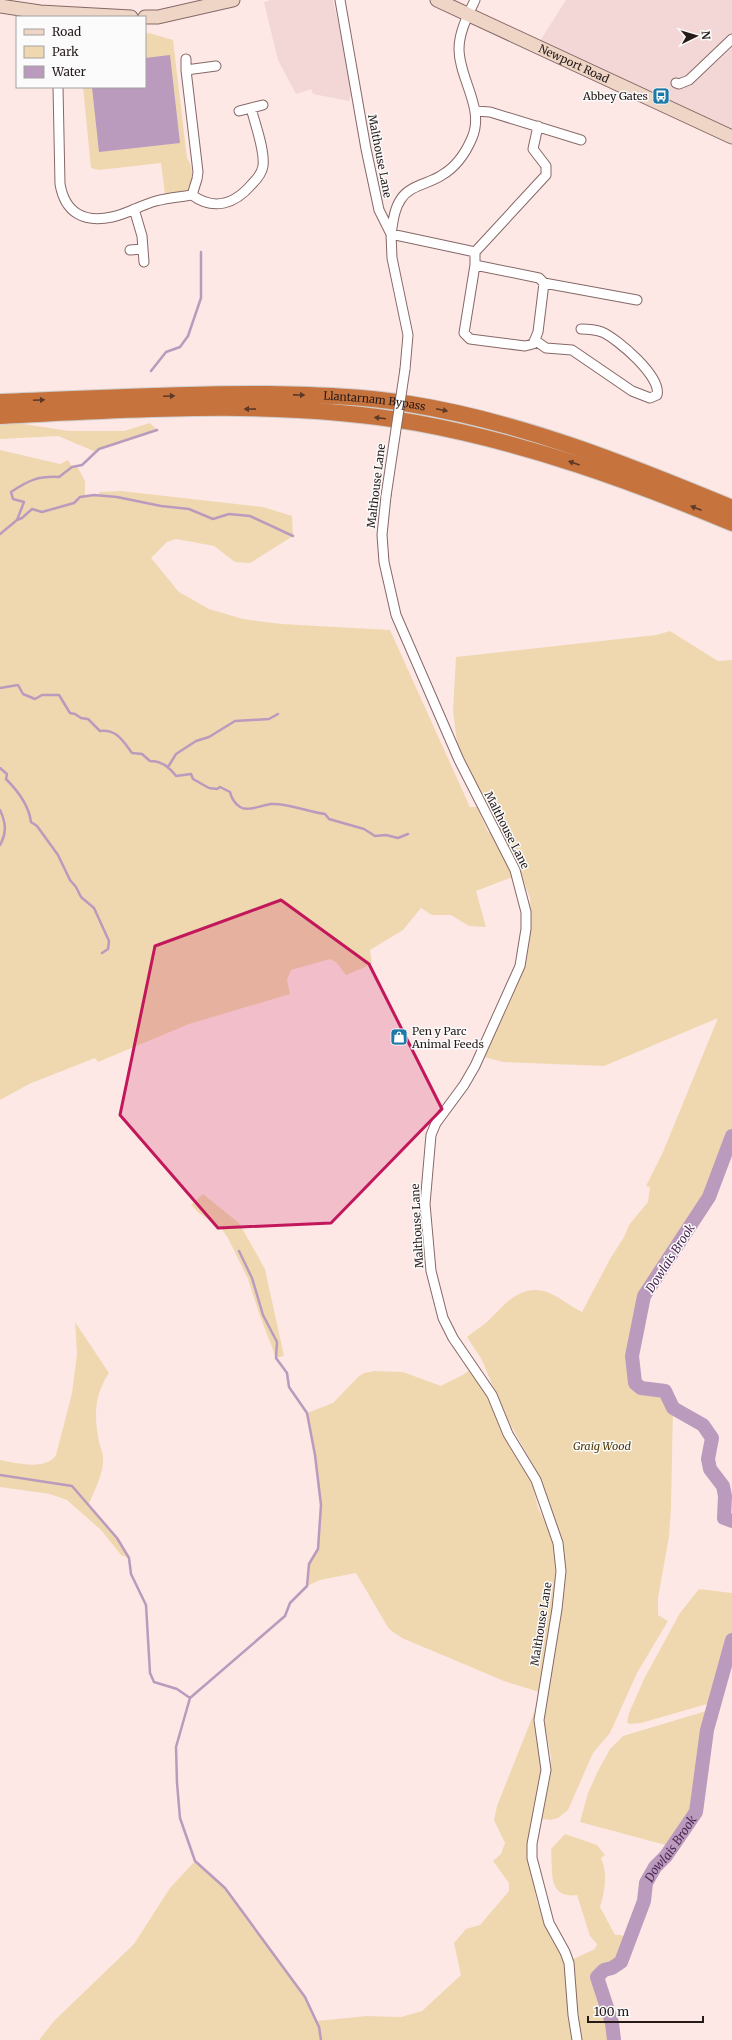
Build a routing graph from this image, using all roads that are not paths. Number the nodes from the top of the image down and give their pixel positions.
1 (233, 0) edge
2 (340, 0) edge
3 (437, 0) edge
4 (475, 0) edge
5 (0, 6) edge
6 (469, 14) junction
7 (60, 16) edge
8 (146, 17) edge
9 (732, 39) edge
10 (186, 59) dead end
11 (216, 66) dead end
12 (186, 70) junction
13 (676, 83) dead end
14 (58, 88) edge
15 (263, 105) dead end
16 (251, 108) junction
17 (239, 111) dead end
18 (475, 111) junction
19 (538, 126) junction
20 (732, 137) edge
21 (581, 140) dead end
22 (192, 194) junction
23 (134, 209) junction
24 (392, 234) junction
25 (143, 249) junction
26 (130, 250) dead end
27 (475, 252) junction
28 (144, 262) dead end
29 (475, 265) junction
30 (544, 283) junction
31 (637, 300) dead end
32 (581, 329) dead end
33 (536, 341) junction
34 (0, 402) edge
35 (0, 416) edge
36 (732, 508) edge
37 (732, 523) edge
38 (577, 2040) edge

1 - 8 street
2 - 24 street, Malthouse Lane
3 - 6 street, Newport Road
4 - 6 street
5 - 7 street
6 - 18 street
6 - 20 street, Newport Road
9 - 13 street
10 - 12 street
11 - 12 street
12 - 22 street
14 - 23 street
15 - 16 street
16 - 17 street
16 - 22 street
18 - 19 street
18 - 24 street
19 - 21 street
19 - 27 street
22 - 23 street
23 - 25 street
24 - 27 street
24 - 38 street, Malthouse Lane, bridge
25 - 26 street
25 - 28 street
27 - 29 street
29 - 30 street
29 - 33 street
30 - 31 street
30 - 33 street
32 - 33 street
34 -> 36 highway, Llantarnam Bypass
37 -> 35 highway, Llantarnam Bypass

